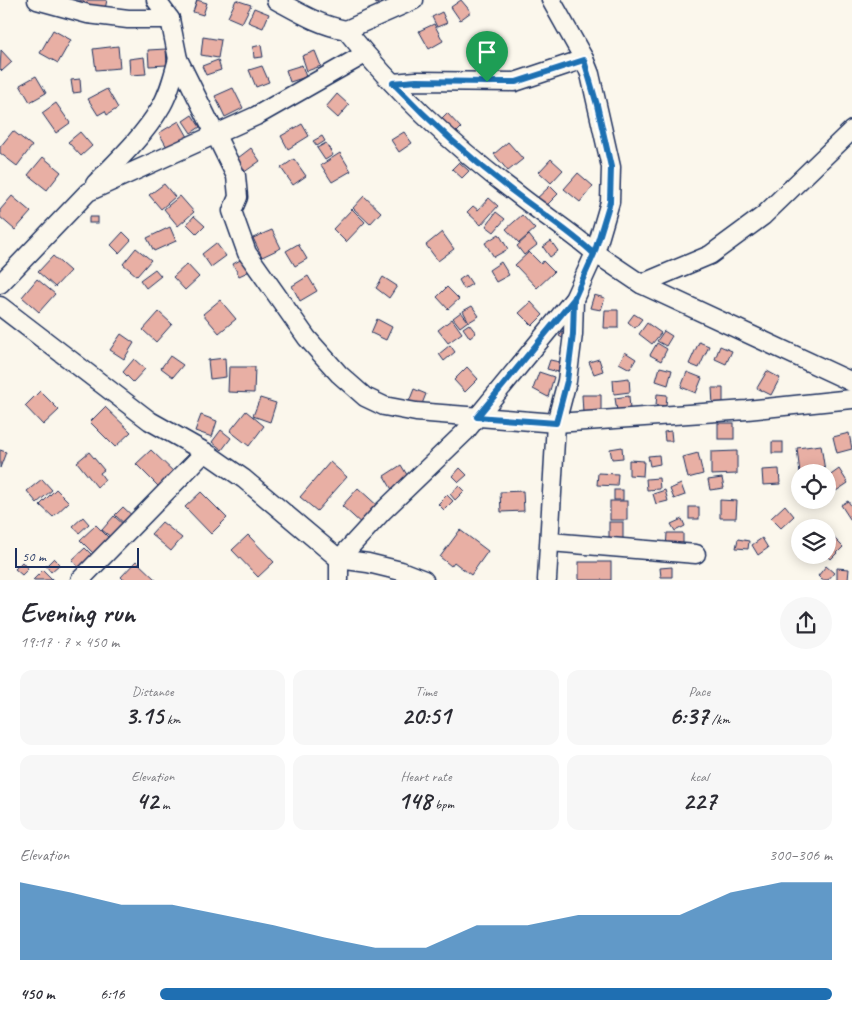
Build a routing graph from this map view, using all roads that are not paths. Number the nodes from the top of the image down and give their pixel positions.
1 (37, 0) edge
2 (156, 0) edge
3 (414, 0) edge
4 (551, 0) edge
5 (281, 1) edge
6 (170, 19) junction
7 (346, 30) junction
8 (365, 54) junction
9 (178, 59) junction
10 (584, 60) junction
11 (393, 83) junction
12 (852, 130) edge
13 (214, 134) junction
14 (88, 192) junction
15 (594, 254) junction
16 (0, 284) edge
17 (641, 284) junction
18 (574, 299) junction
19 (0, 306) edge
20 (852, 382) edge
21 (852, 399) edge
22 (477, 417) junction
23 (556, 423) junction
24 (204, 452) junction
25 (550, 542) junction
26 (696, 554) dead end
27 (339, 559) junction
28 (80, 580) edge
29 (340, 580) edge
30 (424, 580) edge
31 (547, 580) edge

1 - 6 street
2 - 6 street
3 - 7 street
4 - 10 street
5 - 7 street
6 - 9 street
7 - 8 street
8 - 11 street
8 - 13 street
9 - 13 street
9 - 14 street
10 - 11 street
10 - 15 street
11 - 15 street
12 - 17 street
13 - 14 street
13 - 22 street
14 - 16 street
15 - 17 street
15 - 18 street
17 - 20 street
18 - 22 street
18 - 23 street
19 - 24 street
21 - 23 street
22 - 23 street
22 - 27 street
23 - 25 street
24 - 27 street
24 - 28 street
25 - 26 street
25 - 31 street
27 - 29 street
27 - 30 street

